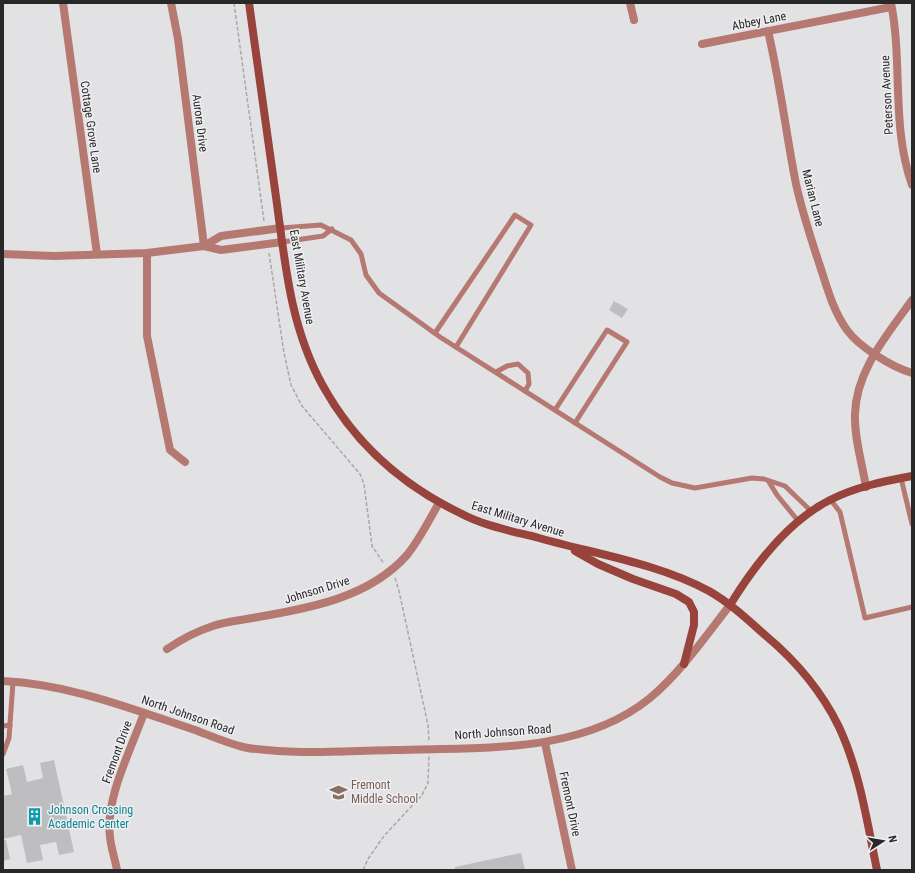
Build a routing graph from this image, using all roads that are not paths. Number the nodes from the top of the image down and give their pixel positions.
1 (63, 3) edge
2 (171, 3) edge
3 (249, 3) edge
4 (630, 3) edge
5 (891, 5) edge
6 (634, 20) dead end
7 (768, 31) junction
8 (702, 44) dead end
9 (912, 184) edge
10 (280, 228) junction
11 (332, 229) junction
12 (282, 242) junction
13 (204, 246) junction
14 (147, 253) junction
15 (3, 254) edge
16 (97, 254) junction
17 (912, 300) edge
18 (435, 333) junction
19 (456, 347) junction
20 (874, 354) junction
21 (496, 372) junction
22 (912, 373) edge
23 (525, 391) junction
24 (555, 410) junction
25 (575, 423) junction
26 (185, 462) dead end
27 (912, 476) edge
28 (901, 478) junction
29 (769, 482) junction
30 (866, 486) junction
31 (830, 500) junction
32 (439, 503) junction
33 (811, 512) junction
34 (799, 522) junction
35 (912, 524) edge
36 (563, 545) junction
37 (730, 605) junction
38 (912, 607) edge
39 (167, 649) dead end
40 (684, 664) junction
41 (3, 681) edge
42 (13, 682) junction
43 (144, 713) junction
44 (10, 725) junction
45 (3, 726) edge
46 (545, 743) junction
47 (3, 754) edge
48 (117, 870) edge
49 (572, 870) edge
50 (877, 870) edge

1 - 16 street, Cottage Grove Lane
2 - 13 street, Aurora Drive
3 - 10 main road, East Military Avenue
4 - 6 street
5 - 7 street, Abbey Lane
5 - 9 street, Peterson Avenue
7 - 8 street, Abbey Lane
7 - 20 street, Marian Lane
10 - 11 lane
10 - 12 main road, East Military Avenue
10 - 13 street
11 - 12 lane
11 - 18 lane
12 - 13 street
12 - 32 main road, East Military Avenue
13 - 14 street
14 - 16 street
14 - 26 street
15 - 16 street
17 - 20 street
18 - 19 lane
18 - 19 lane
19 - 21 lane
20 - 22 street, Marian Lane
20 - 30 street
21 - 23 lane
21 - 23 lane
23 - 24 lane
24 - 25 lane
24 - 25 lane
25 - 29 lane
27 - 28 main road, North Johnson Road
28 - 30 main road, North Johnson Road
28 - 35 lane
29 - 33 lane
29 - 34 lane
30 - 31 main road, North Johnson Road
31 - 33 main road, North Johnson Road
31 - 38 lane
32 - 36 main road, East Military Avenue
32 - 39 street, Johnson Drive
33 - 34 main road, North Johnson Road
34 - 37 main road, North Johnson Road
36 - 37 main road, East Military Avenue
36 - 40 main road
37 - 40 street, North Johnson Road
37 - 50 main road, East Military Avenue
40 - 46 street, North Johnson Road
41 - 42 street, North Johnson Road
42 - 43 street, North Johnson Road
42 - 44 lane
43 - 46 street, North Johnson Road
43 - 48 street, Fremont Drive
44 - 45 lane
44 - 47 lane
46 - 49 street, Fremont Drive

